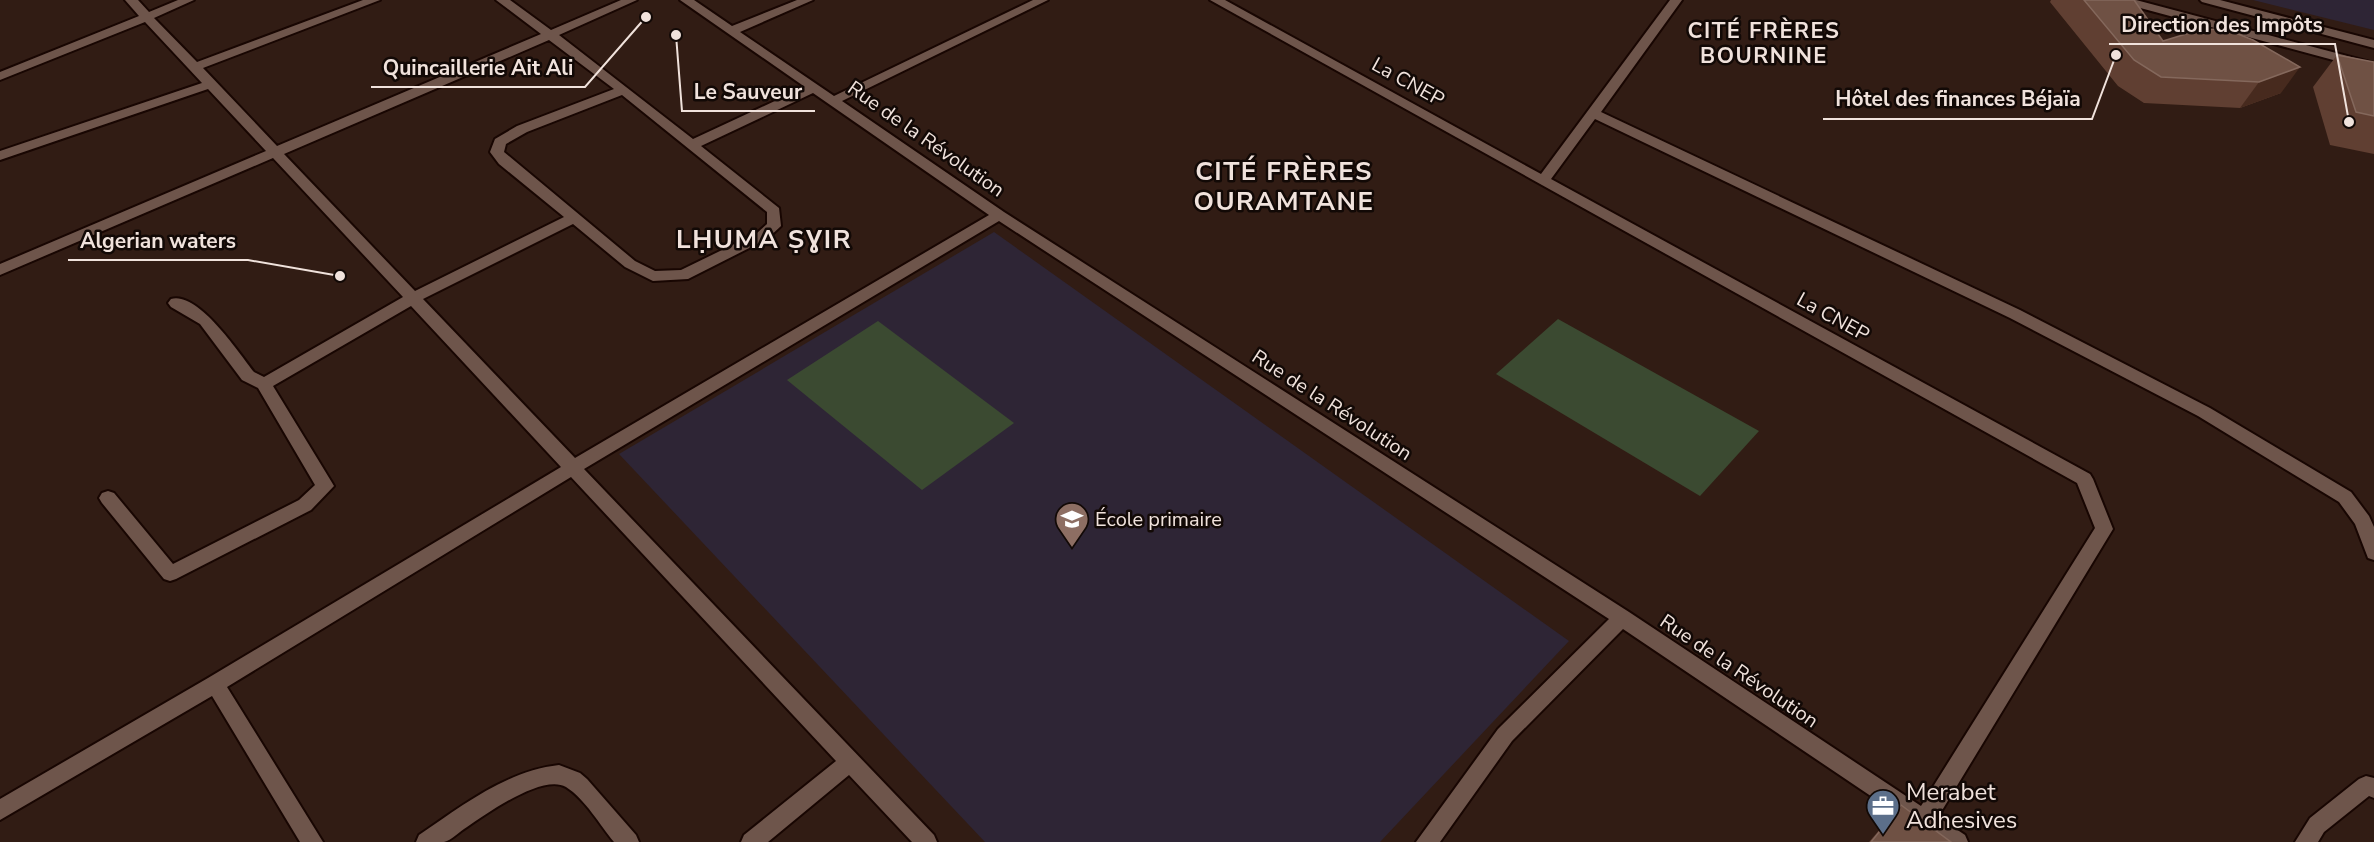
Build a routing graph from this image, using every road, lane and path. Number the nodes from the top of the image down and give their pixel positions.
1 (131, 0) edge
2 (188, 0) edge
3 (374, 0) edge
4 (502, 0) edge
5 (631, 0) edge
6 (687, 0) edge
7 (807, 0) edge
8 (1042, 0) edge
9 (1216, 0) edge
10 (1676, 0) edge
11 (2122, 0) edge
12 (2206, 0) edge
13 (146, 15) junction
14 (731, 31) junction
15 (551, 34) junction
16 (2374, 44) edge
17 (195, 67) junction
18 (2374, 67) edge
19 (0, 76) edge
20 (211, 84) junction
21 (814, 88) junction
22 (622, 91) junction
23 (833, 101) junction
24 (1593, 113) junction
25 (692, 145) junction
26 (274, 151) junction
27 (0, 156) edge
28 (1543, 180) junction
29 (999, 215) junction
30 (572, 219) junction
31 (0, 270) edge
32 (413, 298) junction
33 (176, 303) dead end
34 (264, 384) junction
35 (572, 468) junction
36 (108, 498) dead end
37 (2374, 553) edge
38 (1622, 618) junction
39 (216, 684) junction
40 (850, 762) junction
41 (2374, 788) edge
42 (0, 810) edge
43 (1924, 819) junction
44 (312, 842) edge
45 (427, 842) edge
46 (628, 842) edge
47 (752, 842) edge
48 (926, 842) edge
49 (1427, 842) edge
50 (1957, 842) edge
51 (2306, 842) edge

1 - 13 street
2 - 13 street
3 - 17 street
4 - 15 street
5 - 15 street
6 - 14 street, Rue de la Révolution
7 - 14 street
8 - 23 street
9 - 28 street, La CNEP
10 - 24 street
11 - 18 street
12 - 16 street
13 - 17 street
13 - 19 street
14 - 21 street, Rue de la Révolution
15 - 22 street
15 - 26 street
17 - 20 street
20 - 26 street
20 - 27 street
21 - 23 street, Rue de la Révolution
21 - 25 street
22 - 25 street
22 - 30 street
23 - 29 street, Rue de la Révolution
24 - 28 street
24 - 37 street
25 - 30 street
26 - 31 street
26 - 32 street
28 - 43 street, La CNEP
29 - 35 street
29 - 38 street, Rue de la Révolution
30 - 32 street
32 - 34 street
32 - 35 street
33 - 34 street
34 - 36 street
35 - 39 street
35 - 40 street
38 - 43 street, Rue de la Révolution
38 - 49 street
39 - 42 street
39 - 44 street
40 - 47 street
40 - 48 street
41 - 51 street
43 - 50 street, Rue de la Révolution
45 - 46 street

